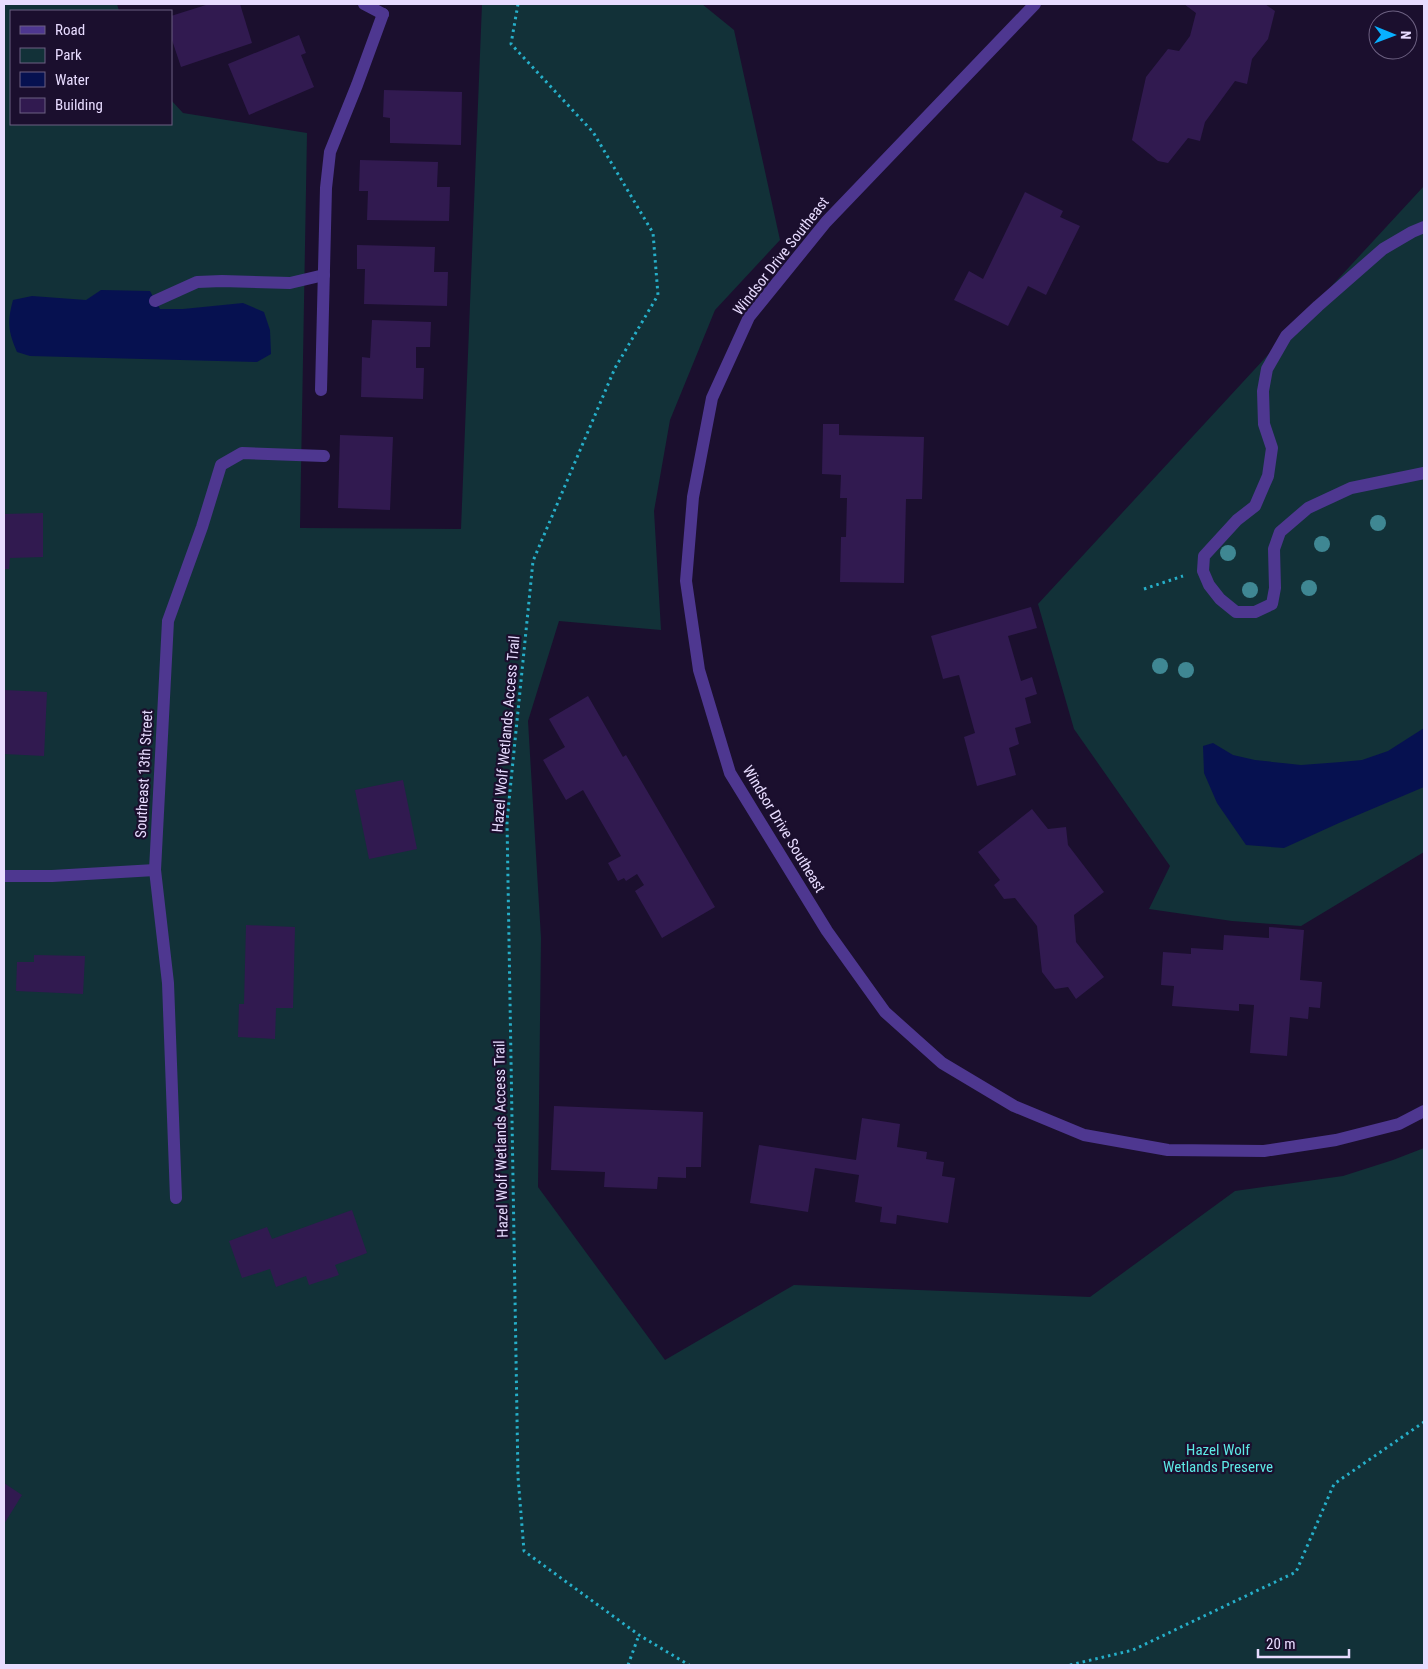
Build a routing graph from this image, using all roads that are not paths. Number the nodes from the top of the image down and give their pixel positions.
1 (364, 4) edge
2 (1035, 4) edge
3 (1424, 227) edge
4 (324, 275) junction
5 (155, 301) dead end
6 (321, 390) dead end
7 (324, 456) dead end
8 (1424, 473) edge
9 (155, 870) junction
10 (4, 876) edge
11 (1424, 1111) edge
12 (176, 1198) dead end

1 - 4 street
2 - 11 street, Windsor Drive Southeast
3 - 8 street
4 - 5 street
4 - 6 street
7 - 9 street, Southeast 13th Street
9 - 10 street
9 - 12 street, Southeast 13th Street

